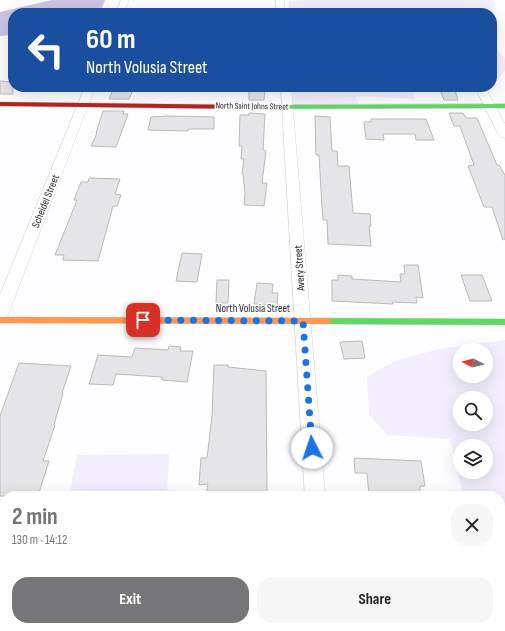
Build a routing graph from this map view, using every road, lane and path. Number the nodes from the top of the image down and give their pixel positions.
1 (88, 92) edge
2 (286, 92) edge
3 (483, 92) edge
4 (0, 104) edge
5 (83, 105) junction
6 (490, 106) junction
7 (505, 106) edge
8 (288, 107) junction
9 (505, 135) edge
10 (0, 316) edge
11 (0, 320) edge
12 (303, 321) junction
13 (505, 322) edge
14 (315, 491) edge

1 - 5 street, Scheidel Street
2 - 8 street, Avery Street
3 - 6 street
4 - 5 street, North Saint Johns Street
5 - 8 street, North Saint Johns Street
5 - 10 street, Scheidel Street
6 - 7 street, North Saint Johns Street
6 - 8 street, North Saint Johns Street
6 - 9 street
8 - 12 street, Avery Street
11 - 12 street, North Volusia Street
12 - 13 street, North Volusia Street
12 - 14 street, Avery Street

